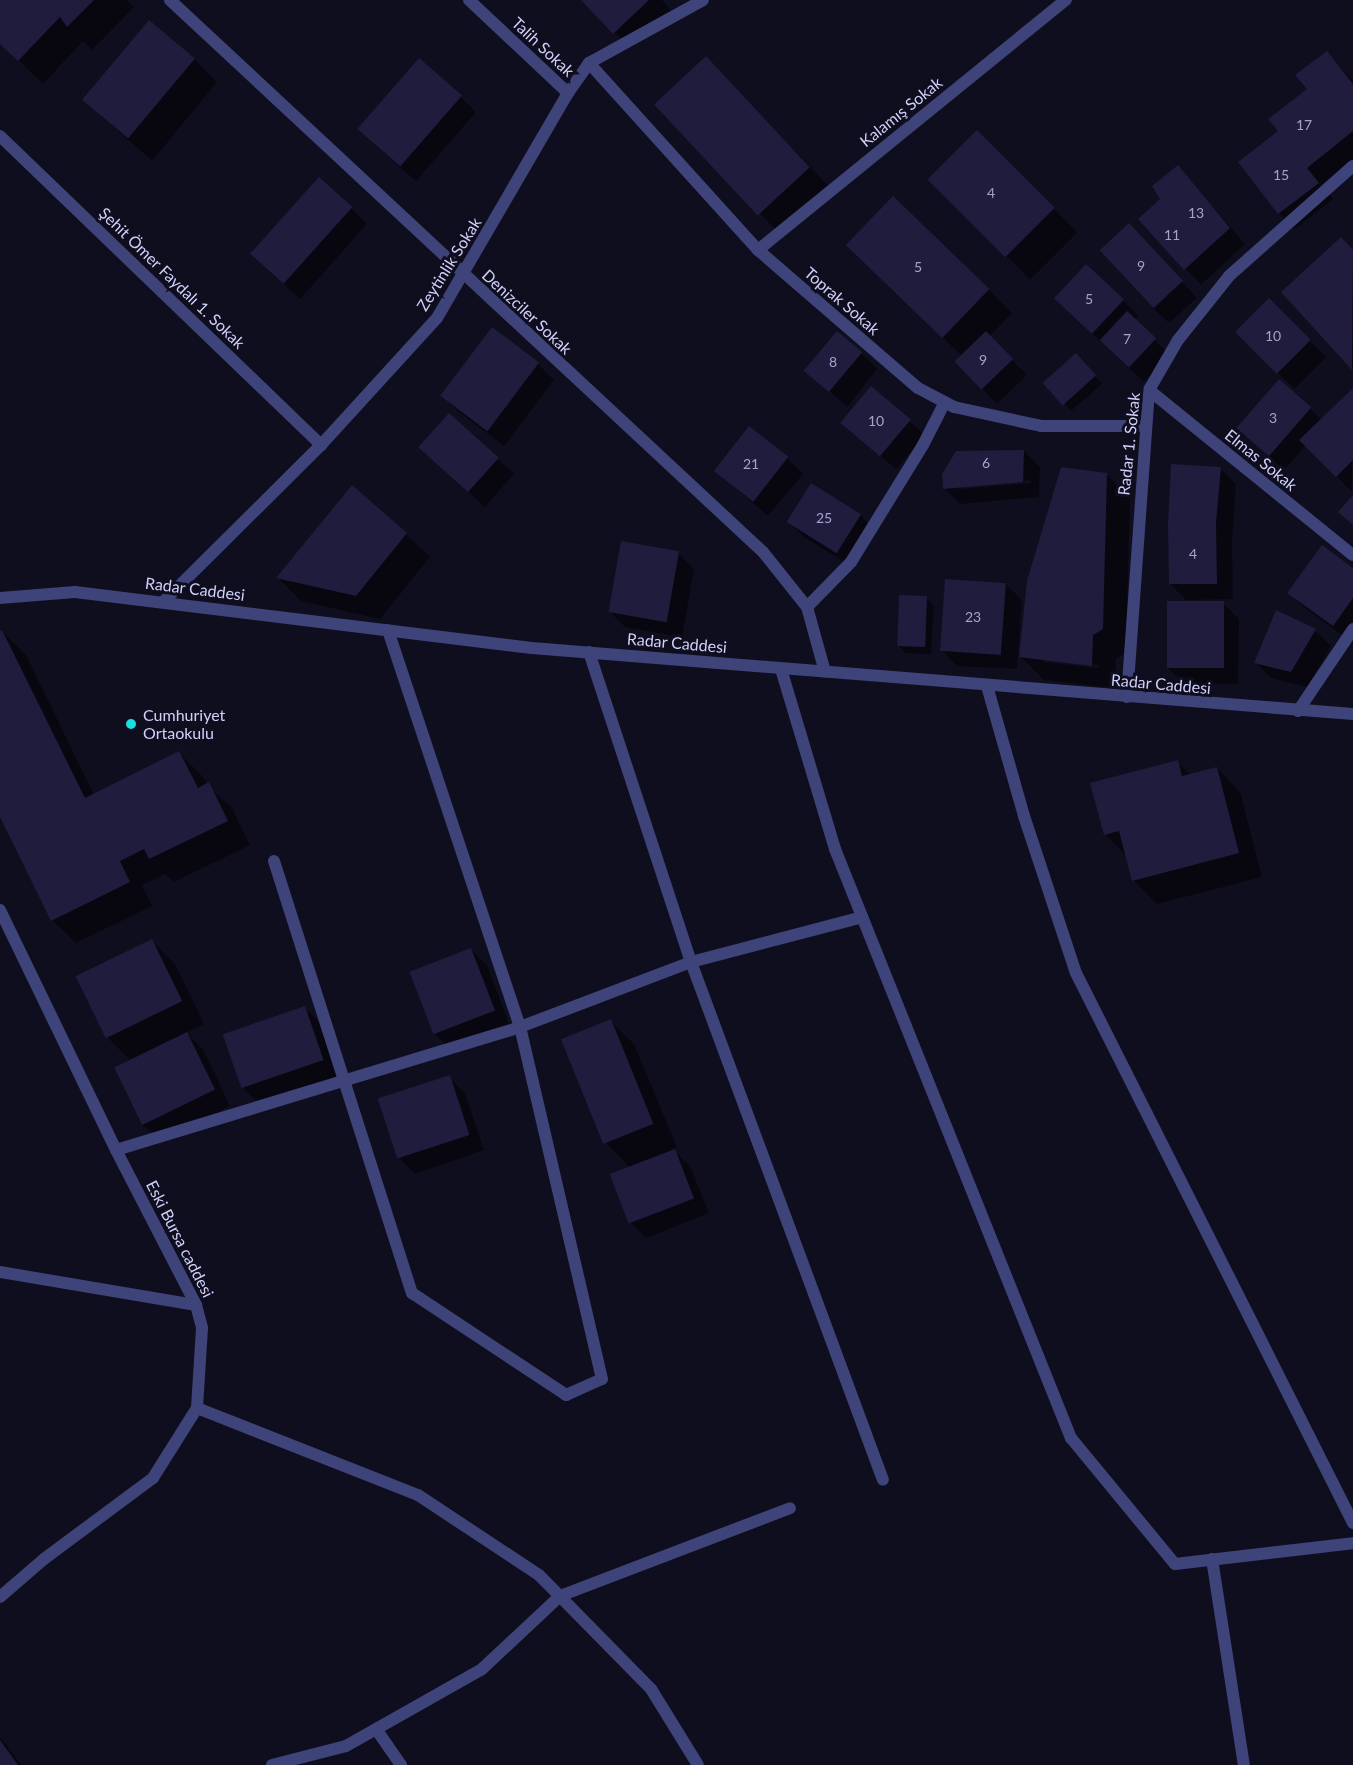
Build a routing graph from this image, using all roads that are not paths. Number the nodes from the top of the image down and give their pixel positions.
1 (170, 0) edge
2 (469, 0) edge
3 (703, 0) edge
4 (1066, 0) edge
5 (589, 63) junction
6 (568, 93) junction
7 (0, 136) edge
8 (1353, 166) edge
9 (758, 250) junction
10 (464, 276) junction
11 (1149, 390) junction
12 (945, 402) junction
13 (1145, 426) junction
14 (321, 445) junction
15 (1353, 555) edge
16 (0, 598) edge
17 (164, 602) junction
18 (807, 607) junction
19 (1353, 628) edge
20 (388, 630) junction
21 (589, 652) junction
22 (781, 669) junction
23 (825, 672) junction
24 (987, 686) junction
25 (1127, 697) junction
26 (1298, 711) junction
27 (1353, 714) edge
28 (274, 861) dead end
29 (0, 910) edge
30 (862, 917) junction
31 (691, 962) junction
32 (520, 1027) junction
33 (344, 1081) junction
34 (116, 1150) junction
35 (0, 1272) edge
36 (196, 1305) junction
37 (197, 1408) junction
38 (883, 1480) dead end
39 (790, 1508) dead end
40 (1353, 1523) edge
41 (1353, 1543) edge
42 (1212, 1559) junction
43 (560, 1596) junction
44 (0, 1597) edge
45 (376, 1729) junction
46 (272, 1765) edge
47 (401, 1765) edge
48 (698, 1765) edge
49 (1244, 1765) edge

1 - 10 street, Denizciler Sokak
2 - 6 street, Talih Sokak
3 - 5 street, Zeytinlik Sokak
4 - 9 street, Kalamış Sokak
5 - 6 street, Zeytinlik Sokak
5 - 9 street, Toprak Sokak
6 - 10 street, Zeytinlik Sokak
7 - 14 street, Şehit Ömer Faydalı 1. Sokak
8 - 11 street, Radar 1. Sokak
9 - 12 street, Toprak Sokak
10 - 14 street, Zeytinlik Sokak
10 - 18 street, Denizciler Sokak
11 - 13 street, Radar 1. Sokak
11 - 15 street, Elmas Sokak
12 - 13 street, Toprak Sokak
12 - 18 street
13 - 25 street, Radar 1. Sokak
14 - 17 street, Zeytinlik Sokak
16 - 17 street, Radar Caddesi
17 - 20 street, Radar Caddesi
18 - 23 street, Denizciler Sokak
19 - 26 street
20 - 21 street, Radar Caddesi
20 - 32 street
21 - 22 street, Radar Caddesi
21 - 31 street
22 - 23 street, Radar Caddesi
22 - 30 street
23 - 24 street, Radar Caddesi
24 - 25 street, Radar Caddesi
24 - 40 street
25 - 26 street, Radar Caddesi
26 - 27 street, Radar Caddesi
28 - 33 street
29 - 34 street, Eski Bursa caddesi
30 - 31 street
30 - 42 street
31 - 32 street
31 - 38 street
32 - 33 street
32 - 33 street
33 - 34 street
34 - 36 street, Eski Bursa caddesi
35 - 36 street
36 - 37 street, Eski Bursa caddesi
37 - 43 street
37 - 44 street, Eski Bursa caddesi
39 - 43 street
41 - 42 street
42 - 49 street
43 - 45 street
43 - 48 street
45 - 46 street
45 - 47 street

